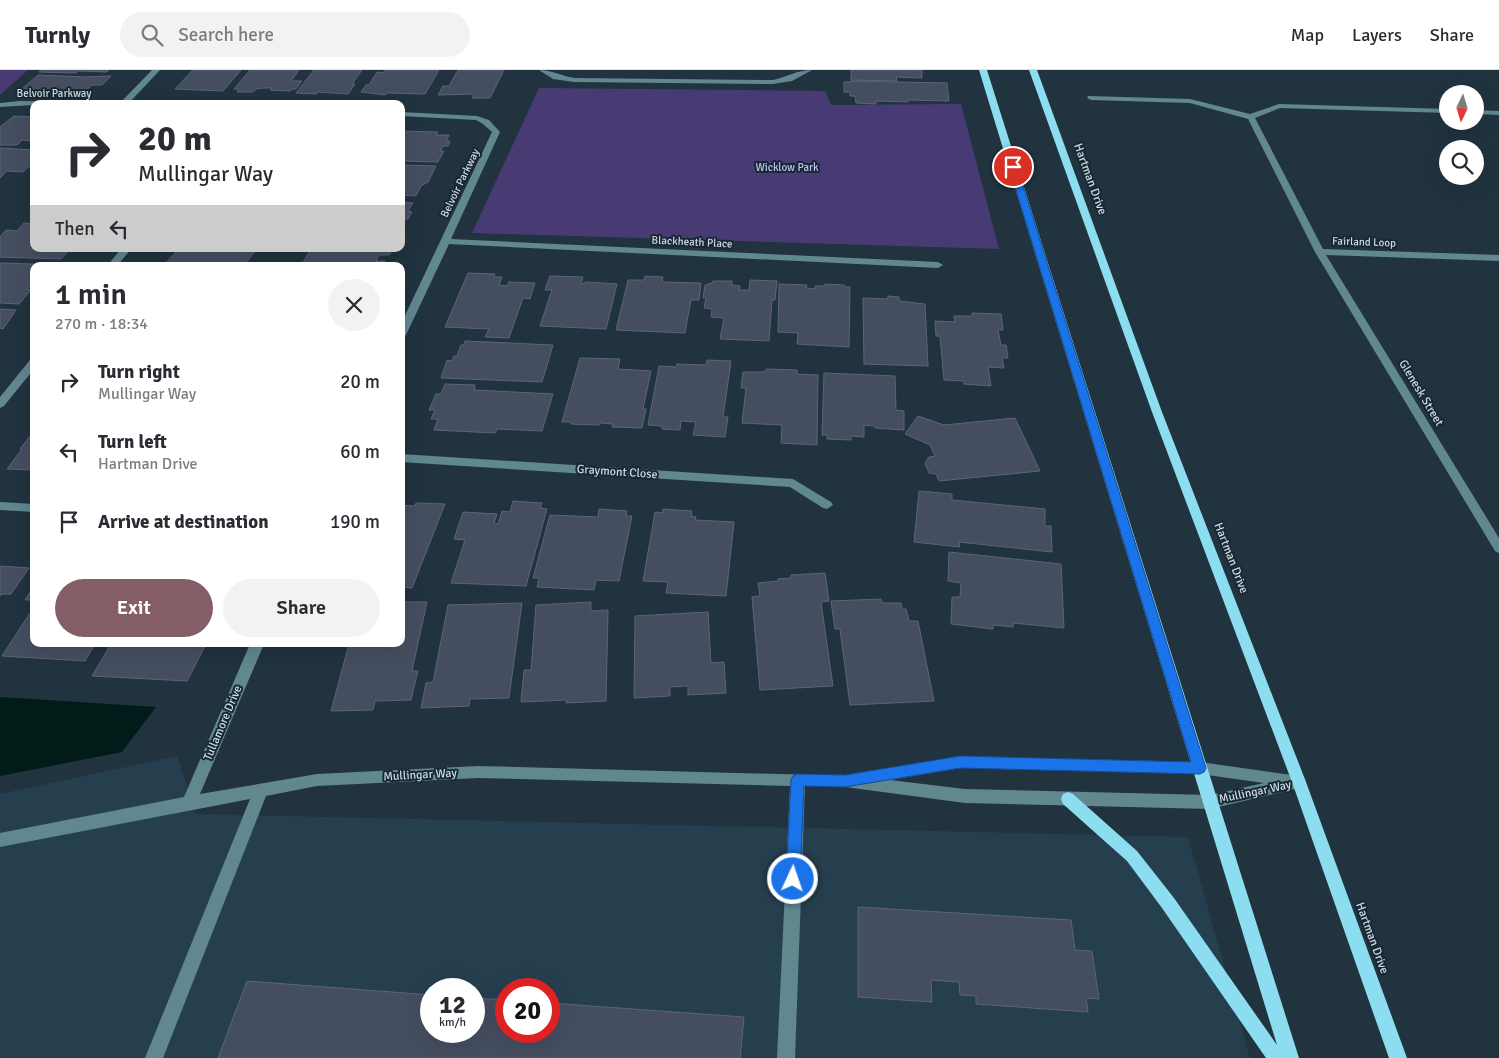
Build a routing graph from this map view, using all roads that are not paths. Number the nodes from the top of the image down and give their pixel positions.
1 (156, 70) edge
2 (543, 70) edge
3 (808, 70) edge
4 (983, 70) edge
5 (1033, 70) edge
6 (1091, 98) dead end
7 (127, 100) edge
8 (30, 103) edge
9 (0, 105) edge
10 (1439, 111) edge
11 (1484, 112) edge
12 (1499, 113) edge
13 (405, 114) edge
14 (1251, 117) junction
15 (445, 241) junction
16 (124, 252) edge
17 (1320, 252) junction
18 (1499, 258) edge
19 (115, 262) edge
20 (938, 265) dead end
21 (405, 326) edge
22 (30, 367) edge
23 (0, 404) edge
24 (405, 458) edge
25 (827, 505) dead end
26 (0, 506) edge
27 (30, 508) edge
28 (1499, 548) edge
29 (256, 647) edge
30 (1200, 768) junction
31 (798, 780) junction
32 (845, 781) junction
33 (1299, 782) junction
34 (261, 790) junction
35 (1068, 799) junction
36 (189, 802) junction
37 (1210, 802) junction
38 (0, 840) edge
39 (154, 1058) edge
40 (786, 1058) edge
41 (1276, 1058) edge
42 (1290, 1058) edge
43 (1398, 1058) edge

1 - 7 street
2 - 3 street
4 - 30 main road
5 - 33 main road, Hartman Drive
6 - 14 street
8 - 9 street, Belvoir Parkway
10 - 14 street
11 - 12 street
13 - 15 street, Belvoir Parkway
14 - 17 street, Fairland Loop
15 - 20 street, Blackheath Place
15 - 21 street, Belvoir Parkway
16 - 19 street
17 - 18 street, Fairland Loop
17 - 28 street, Glenesk Street
22 - 23 street
24 - 25 street, Graymont Close
26 - 27 street
29 - 36 street, Tullamore Drive
30 - 32 street, Mullingar Way
30 - 33 street, Mullingar Way
30 - 37 main road
31 - 32 street, Mullingar Way
31 - 34 street, Mullingar Way
31 - 40 street
32 - 35 street, Mullingar Way
33 - 37 street, Mullingar Way
33 - 43 main road, Hartman Drive
34 - 36 street, Mullingar Way
34 - 39 street
35 - 37 street, Mullingar Way
35 - 41 main road
36 - 38 street, Mullingar Way
37 - 42 main road

